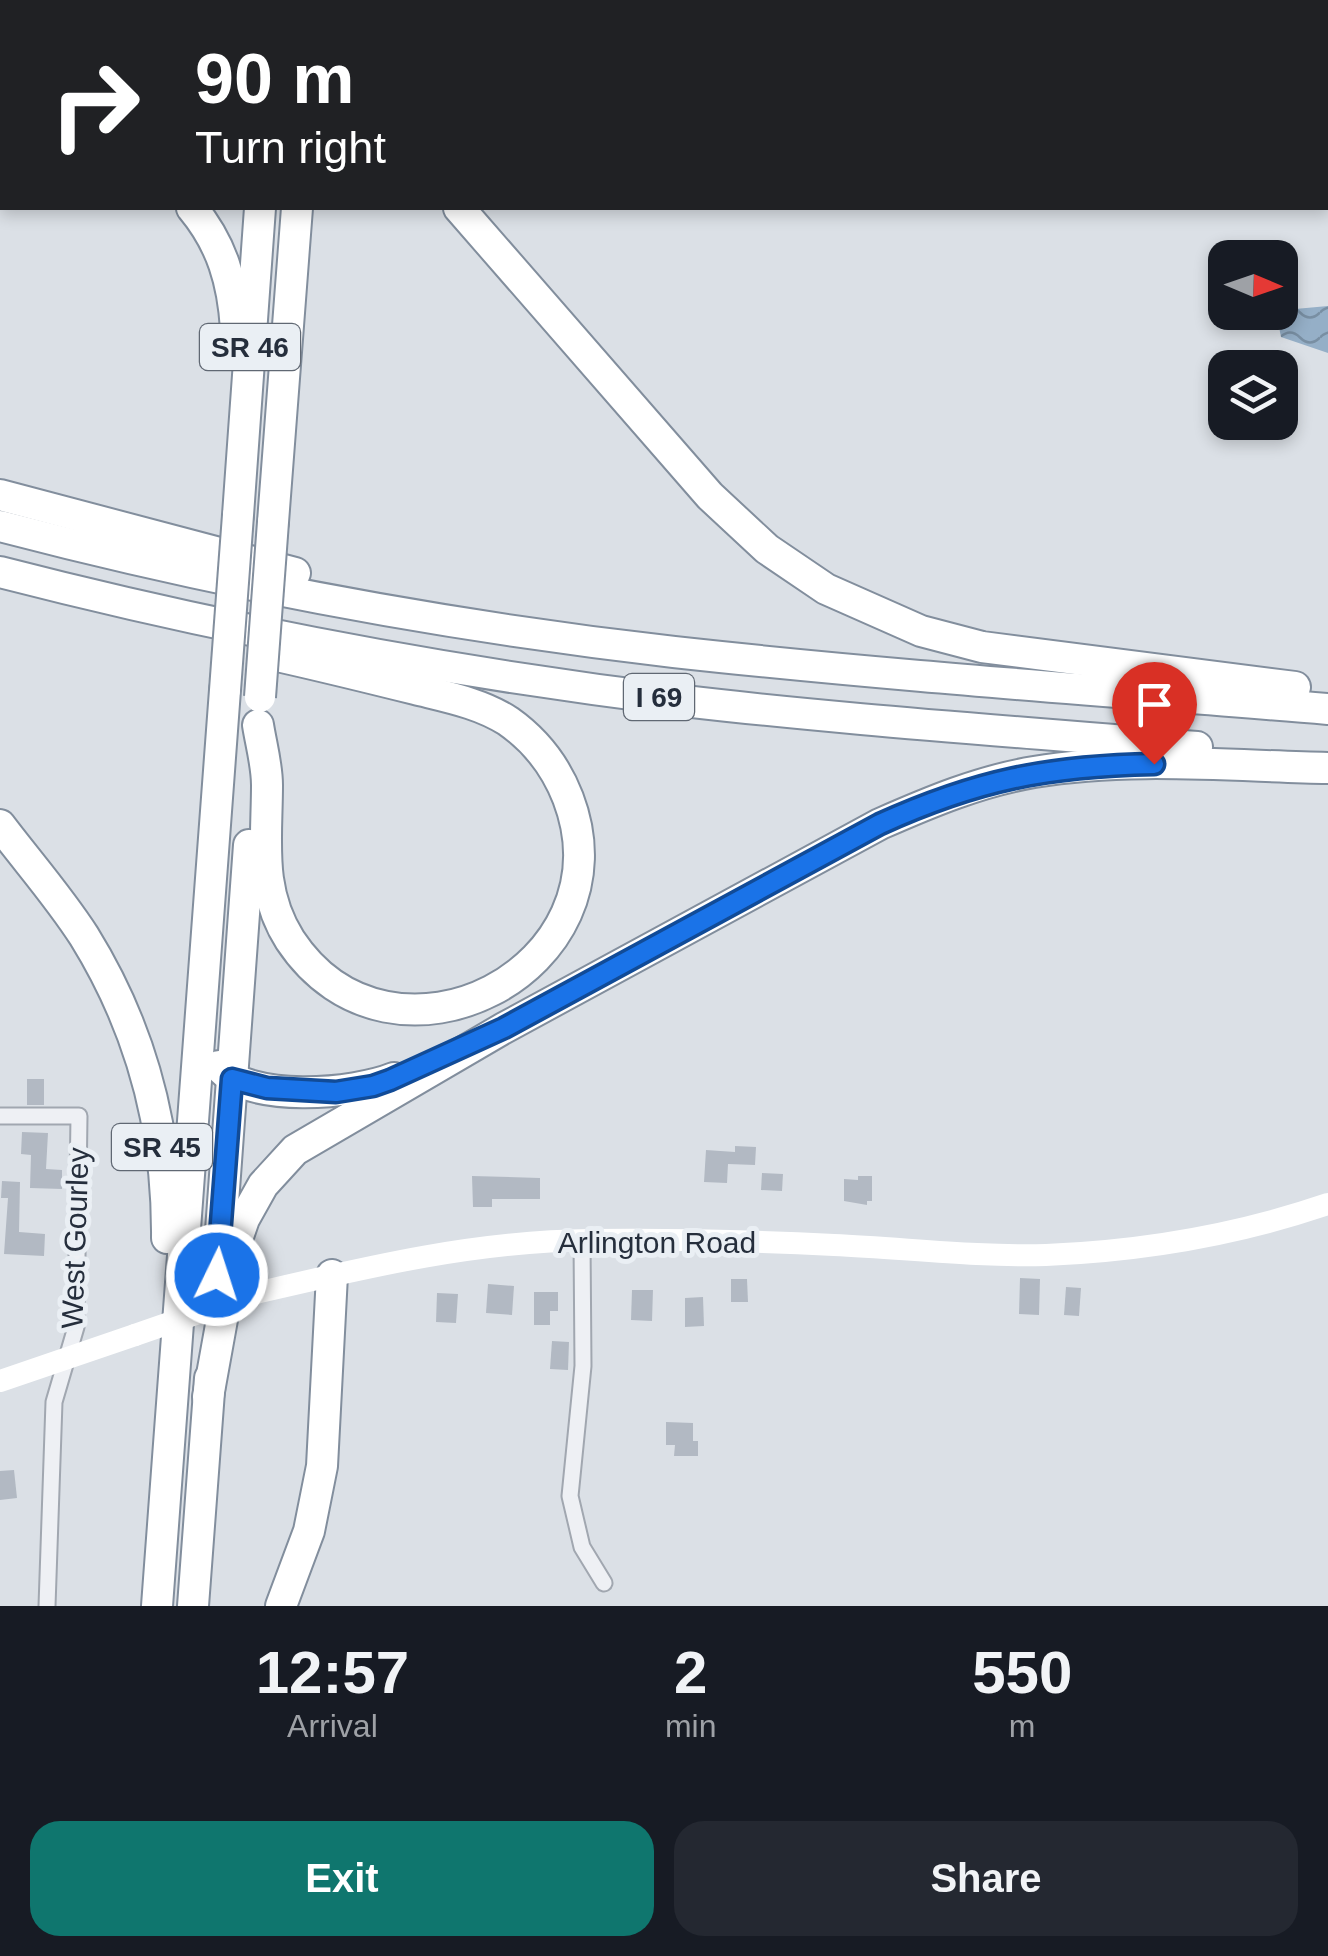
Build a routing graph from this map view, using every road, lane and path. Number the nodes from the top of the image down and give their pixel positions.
1 (194, 210) edge
2 (260, 210) edge
3 (296, 210) edge
4 (461, 210) edge
5 (0, 495) edge
6 (239, 501) junction
7 (0, 526) edge
8 (0, 572) edge
9 (35, 581) junction
10 (461, 622) junction
11 (1328, 692) edge
12 (1328, 710) edge
13 (259, 711) junction
14 (1328, 758) edge
15 (1328, 768) edge
16 (0, 825) edge
17 (201, 1011) junction
18 (504, 1028) junction
19 (232, 1079) junction
20 (0, 1116) edge
21 (1328, 1204) edge
22 (582, 1240) junction
23 (332, 1275) junction
24 (66, 1359) junction
25 (0, 1381) edge
26 (208, 1397) junction
27 (164, 1512) junction
28 (604, 1583) dead end
29 (47, 1606) edge
30 (157, 1606) edge
31 (193, 1606) edge
32 (282, 1606) edge

1 - 6 highway
2 - 6 highway, SR 46
3 - 13 highway, SR 45, bridge
4 - 11 highway
5 - 10 highway
6 - 17 highway, SR 46, bridge
7 - 10 highway, I 69
8 - 9 highway, I 69
9 - 13 highway
9 - 14 highway, I 69
10 - 12 highway, I 69
13 - 19 highway, SR 45
15 - 18 highway
16 - 27 highway, SR 45
17 - 19 highway
17 - 27 highway, SR 46
18 - 19 highway
18 - 26 highway
19 - 26 highway, SR 45
20 - 24 street, West Gourley
21 - 22 street, Arlington Road
22 - 23 street, Arlington Road
22 - 28 street
23 - 24 street, Arlington Road, bridge
23 - 32 highway
24 - 25 street, Arlington Road
24 - 29 street, West Gourley
26 - 31 highway, SR 45
27 - 30 highway, SR 45

